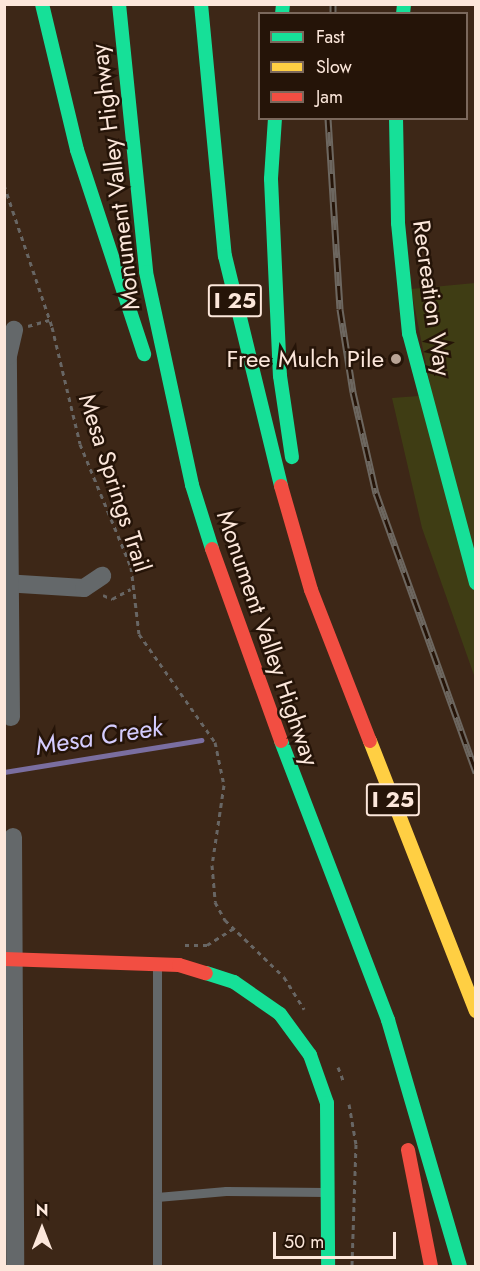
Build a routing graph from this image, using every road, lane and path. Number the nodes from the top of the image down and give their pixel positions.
1 (42, 4) edge
2 (119, 4) edge
3 (201, 4) edge
4 (275, 120) edge
5 (396, 120) edge
6 (5, 187) edge
7 (14, 330) dead end
8 (192, 485) junction
9 (102, 576) dead end
10 (6, 583) edge
11 (476, 583) edge
12 (311, 590) junction
13 (11, 717) dead end
14 (13, 837) dead end
15 (234, 928) junction
16 (176, 945) dead end
17 (9, 959) edge
18 (157, 963) junction
19 (476, 1011) edge
20 (309, 1017) dead end
21 (388, 1020) junction
22 (336, 1063) dead end
23 (329, 1192) junction
24 (157, 1197) junction
25 (15, 1266) edge
26 (157, 1266) edge
27 (328, 1266) edge
28 (352, 1266) edge
29 (431, 1266) edge
30 (460, 1266) edge

1 - 8 main road
2 - 8 main road, Monument Valley Highway
3 - 12 main road, I 25
4 - 12 main road
5 - 11 main road, Recreation Way
6 - 15 path, Mesa Springs Trail
7 - 10 street
8 - 21 main road, Monument Valley Highway
9 - 10 street
10 - 13 street
12 - 19 main road, I 25
14 - 17 street
15 - 16 path
15 - 20 path, Mesa Springs Trail
17 - 18 main road
17 - 25 street
18 - 23 main road
18 - 24 lane
21 - 29 main road
21 - 30 main road, Monument Valley Highway
22 - 28 path
23 - 24 lane
23 - 27 main road
24 - 26 lane

